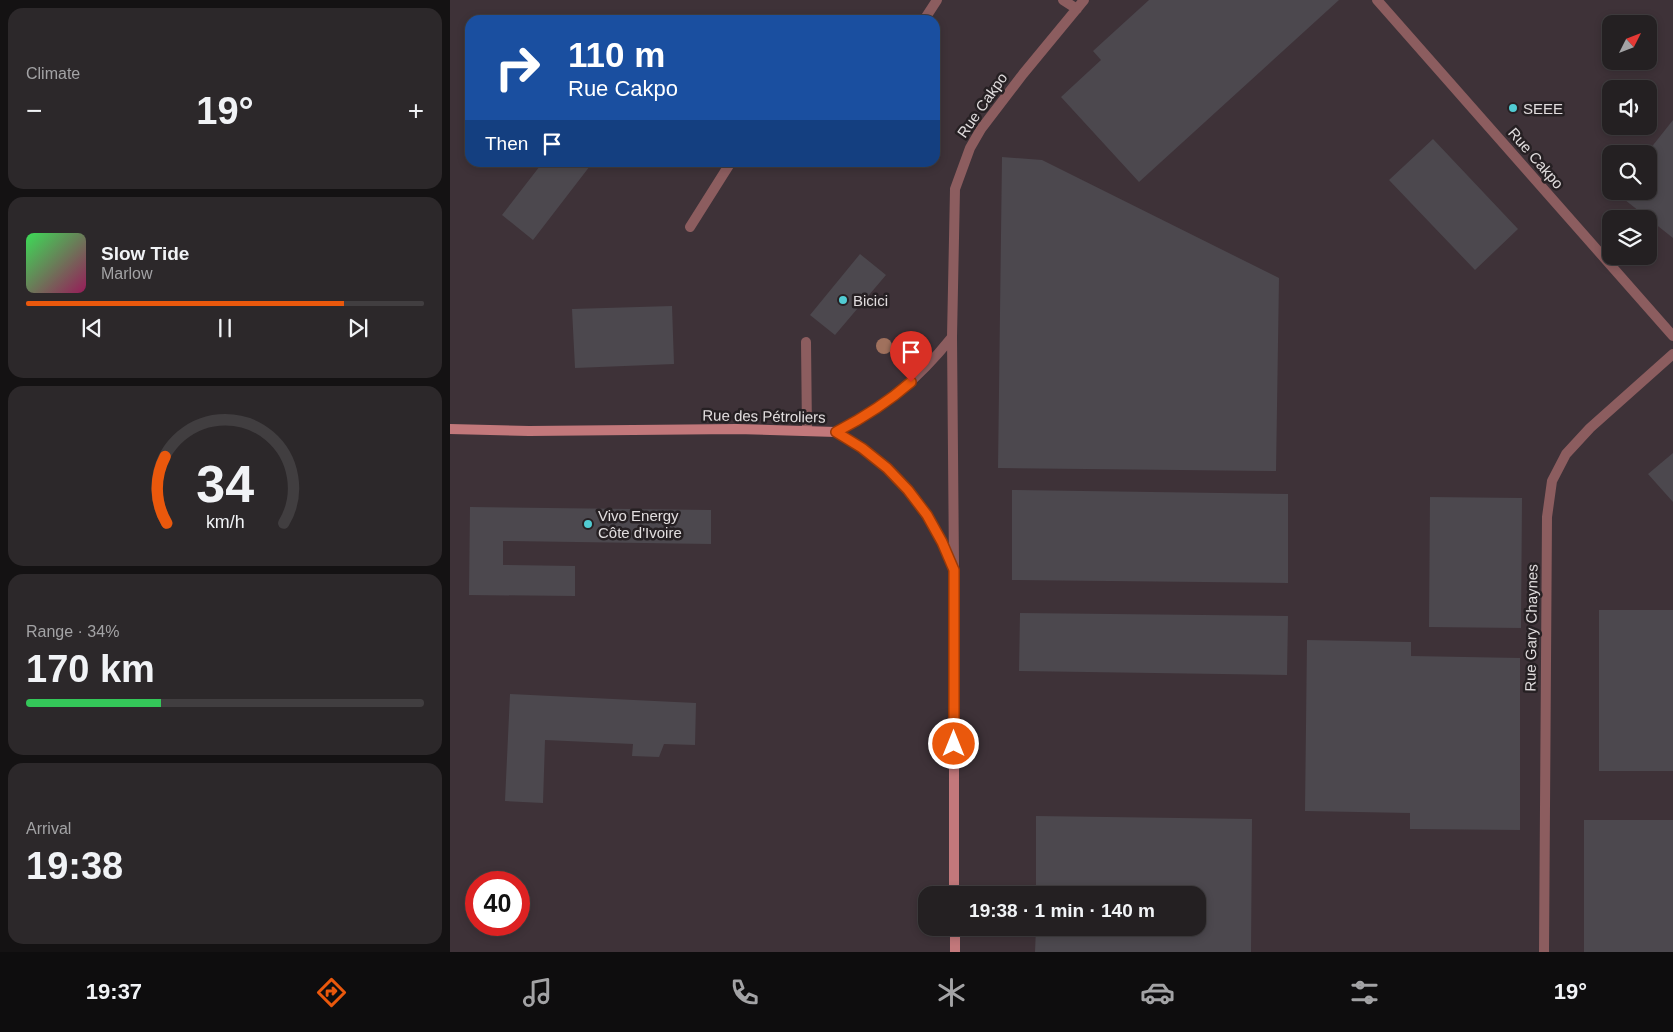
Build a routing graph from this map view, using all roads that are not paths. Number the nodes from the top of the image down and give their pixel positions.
1 (937, 0) edge
2 (1063, 0) edge
3 (1084, 0) edge
4 (1377, 0) edge
5 (1077, 9) junction
6 (927, 15) edge
7 (728, 167) edge
8 (690, 227) dead end
9 (1673, 336) edge
10 (952, 338) junction
11 (806, 342) dead end
12 (1673, 354) edge
13 (450, 429) edge
14 (807, 431) junction
15 (836, 432) junction
16 (954, 570) junction
17 (954, 886) edge
18 (954, 936) edge
19 (955, 952) edge
20 (1544, 952) edge

1 - 6 lane
2 - 5 lane
3 - 5 lane, Rue Cakpo
4 - 9 lane, Rue Cakpo
5 - 10 lane, Rue Cakpo
7 - 8 lane
10 - 15 lane
10 - 16 lane, Rue Cakpo
11 - 14 lane
12 - 20 lane, Rue Gary Chaynes
13 - 14 street, Rue des Pétroliers
14 - 15 street, Rue des Pétroliers
15 - 16 street, Rue des Pétroliers
16 - 17 street, Rue des Pétroliers
18 - 19 street

